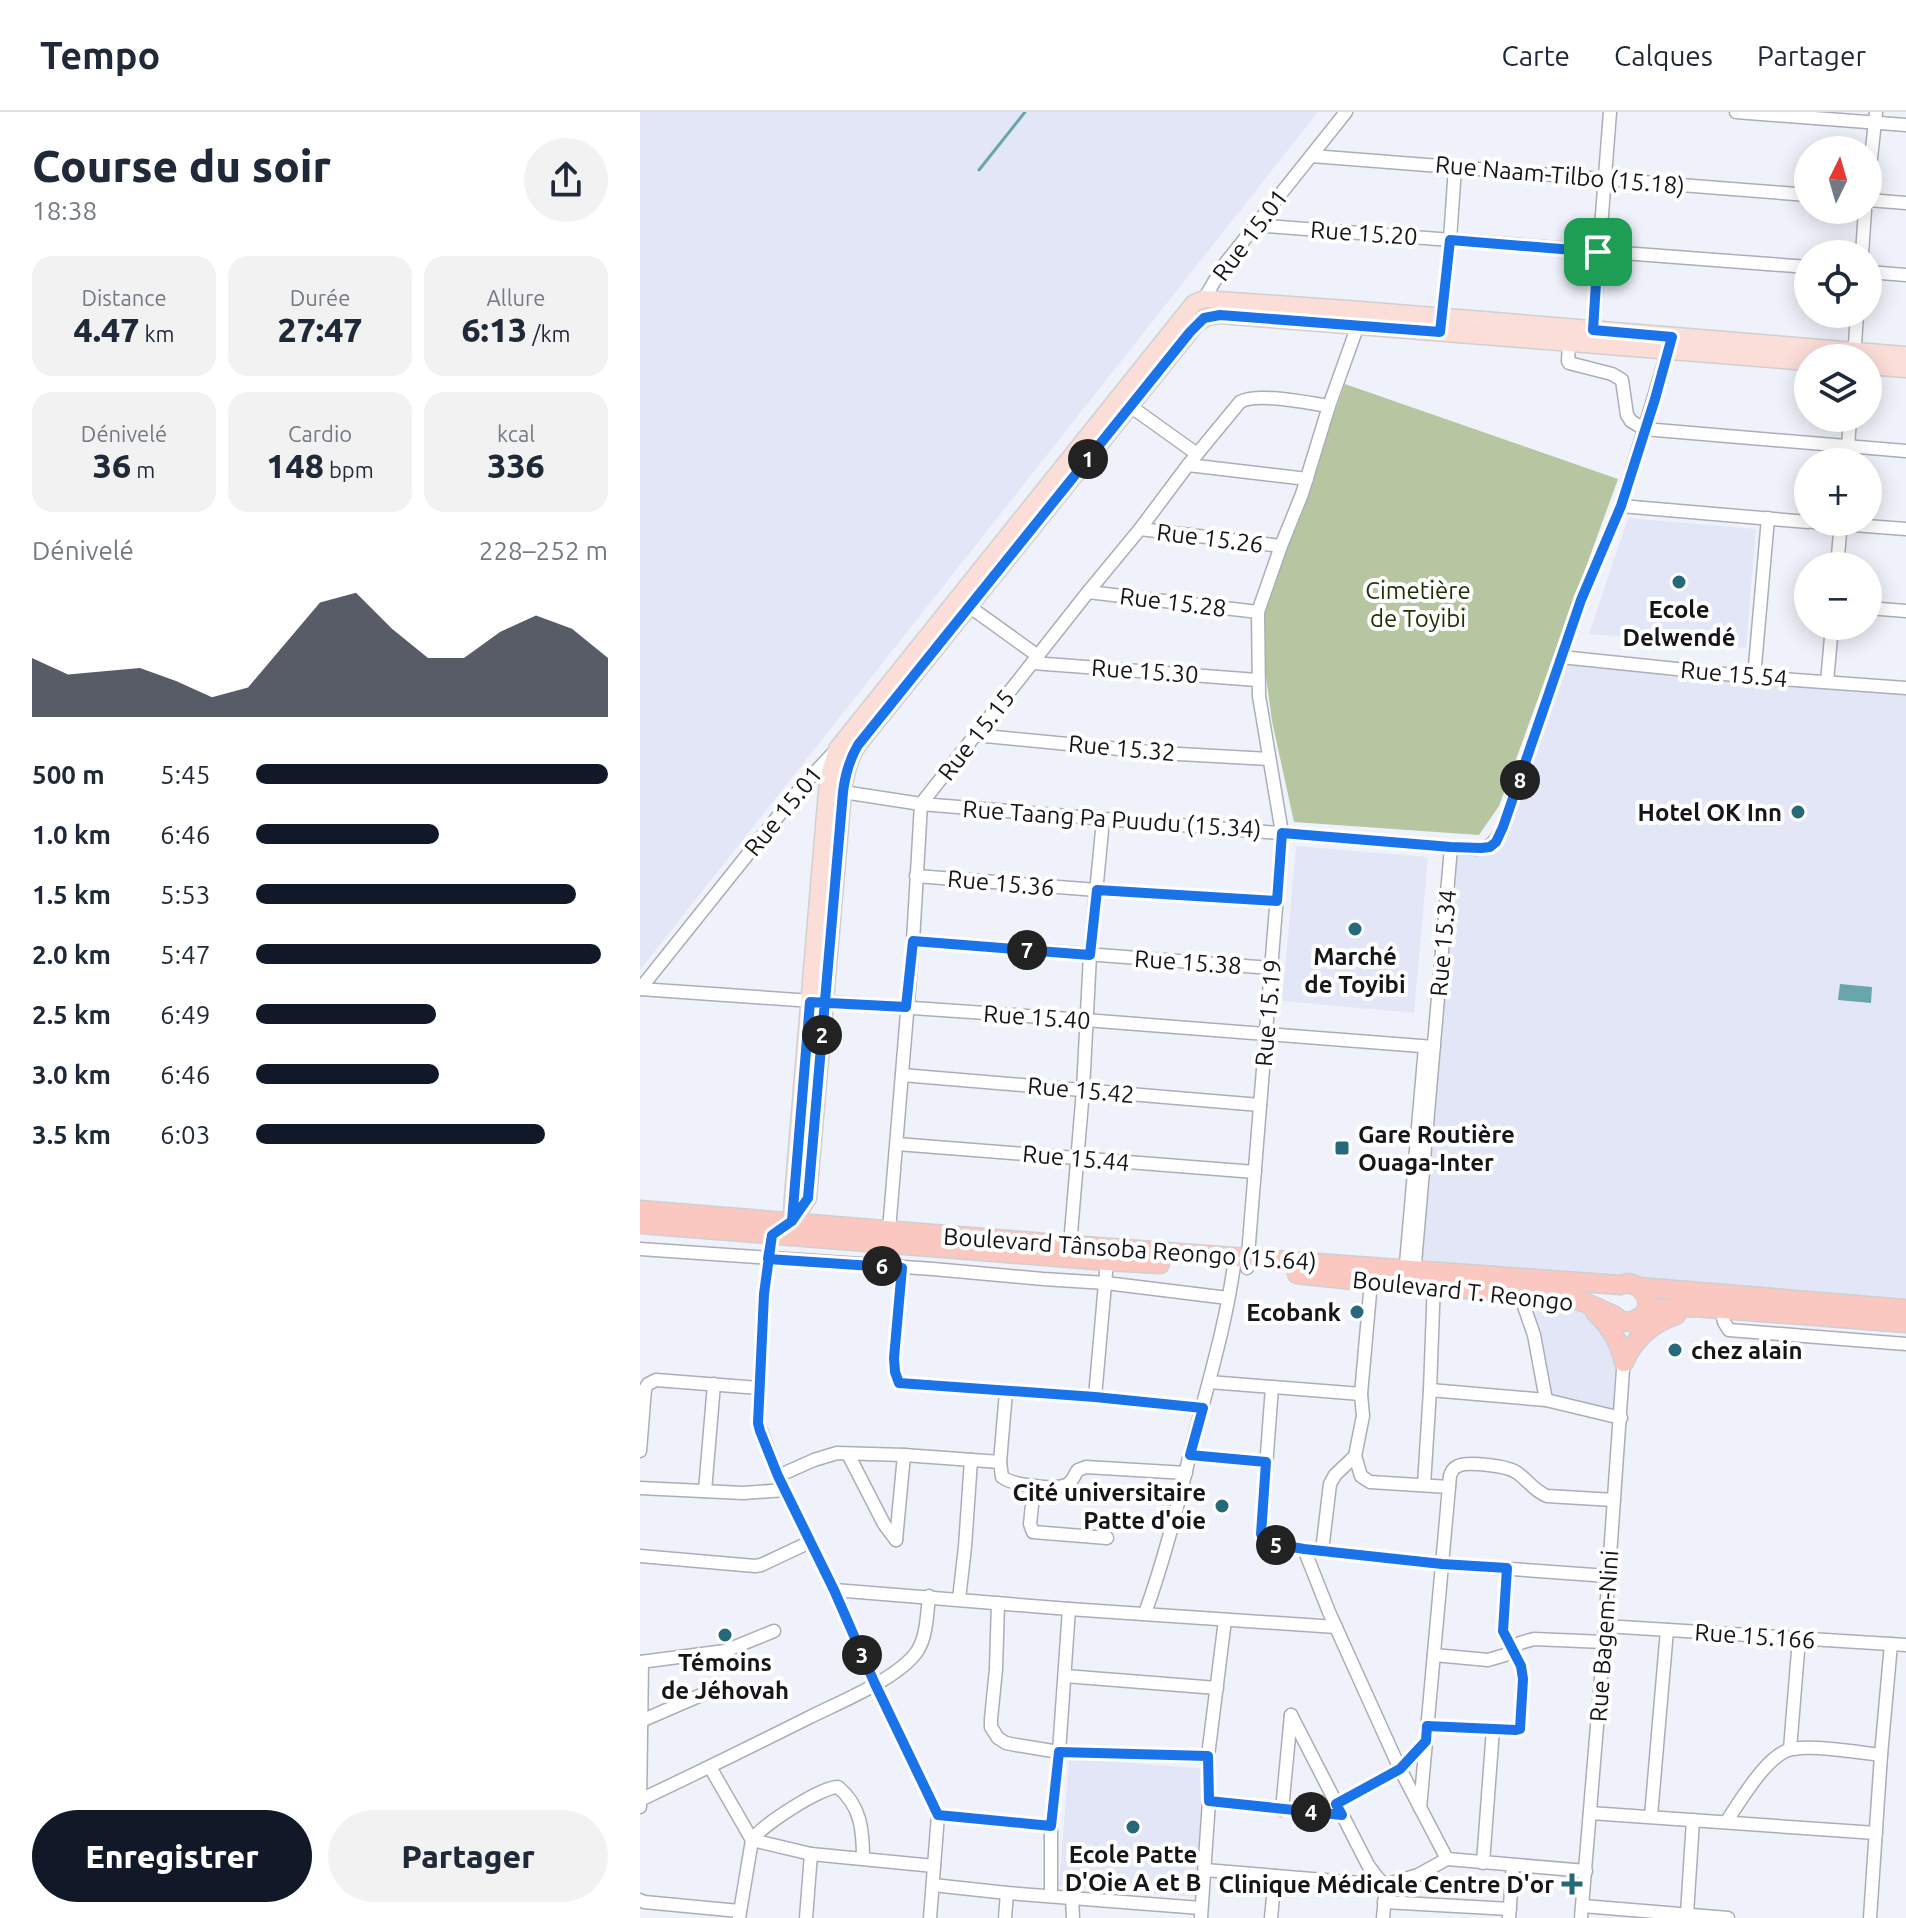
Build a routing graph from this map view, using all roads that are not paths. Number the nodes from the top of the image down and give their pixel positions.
1 (1346, 112) edge
2 (1610, 112) edge
3 (1736, 112) edge
4 (1876, 118) edge
5 (1906, 125) edge
6 (1312, 156) junction
7 (1455, 167) junction
8 (1604, 179) junction
9 (1794, 194) edge
10 (1882, 201) edge
11 (1906, 203) edge
12 (1254, 225) junction
13 (1450, 240) junction
14 (1598, 252) junction
15 (1794, 266) edge
16 (1882, 273) edge
17 (1906, 275) edge
18 (1204, 299) junction
19 (1358, 325) junction
20 (1441, 325) junction
21 (1593, 330) junction
22 (1569, 343) junction
23 (1670, 344) junction
24 (1794, 351) edge
25 (1882, 355) edge
26 (1906, 355) edge
27 (1794, 360) edge
28 (1882, 367) edge
29 (1906, 369) edge
30 (1130, 406) junction
31 (1329, 406) junction
32 (1644, 429) junction
33 (1849, 432) edge
34 (1848, 445) junction
35 (1848, 448) edge
36 (1906, 451) edge
37 (1197, 454) junction
38 (1188, 465) junction
39 (1307, 479) junction
40 (1621, 506) junction
41 (1768, 518) junction
42 (1794, 520) edge
43 (1882, 527) edge
44 (1140, 529) junction
45 (1906, 529) edge
46 (1281, 546) junction
47 (1088, 592) junction
48 (963, 602) junction
49 (1882, 609) edge
50 (1906, 611) edge
51 (1258, 612) junction
52 (1831, 640) edge
53 (1561, 657) junction
54 (1036, 659) junction
55 (1754, 677) junction
56 (1257, 680) junction
57 (1827, 682) junction
58 (1906, 688) edge
59 (975, 735) junction
60 (837, 749) junction
61 (1269, 759) junction
62 (835, 792) junction
63 (921, 804) junction
64 (1103, 820) junction
65 (1282, 833) junction
66 (1451, 847) junction
67 (916, 876) junction
68 (1097, 890) junction
69 (1277, 901) junction
70 (913, 941) junction
71 (1090, 955) junction
72 (1271, 968) junction
73 (640, 989) edge
74 (817, 1003) junction
75 (906, 1007) junction
76 (1085, 1020) junction
77 (1266, 1034) junction
78 (1429, 1047) junction
79 (902, 1075) junction
80 (1083, 1090) junction
81 (1260, 1105) junction
82 (897, 1144) junction
83 (1076, 1157) junction
84 (1255, 1172) junction
85 (640, 1210) edge
86 (792, 1221) junction
87 (640, 1224) edge
88 (889, 1230) junction
89 (772, 1235) junction
90 (1070, 1245) junction
91 (640, 1249) edge
92 (768, 1259) junction
93 (1107, 1261) junction
94 (1241, 1263) junction
95 (902, 1268) junction
96 (1409, 1277) junction
97 (1434, 1279) junction
98 (1371, 1282) junction
99 (1106, 1283) junction
100 (1620, 1285) junction
101 (1639, 1287) junction
102 (1519, 1292) junction
103 (1228, 1298) junction
104 (1584, 1302) junction
105 (1714, 1309) junction
106 (1906, 1309) edge
107 (1615, 1316) junction
108 (1640, 1318) junction
109 (1906, 1323) edge
110 (1906, 1344) edge
111 (1624, 1358) junction
112 (1209, 1382) junction
113 (714, 1384) junction
114 (1272, 1387) junction
115 (759, 1388) junction
116 (1430, 1390) junction
117 (1006, 1392) junction
118 (1361, 1394) junction
119 (1095, 1397) junction
120 (1546, 1400) junction
121 (1203, 1408) junction
122 (642, 1410) edge
123 (1621, 1418) junction
124 (640, 1451) edge
125 (848, 1454) junction
126 (904, 1455) junction
127 (1190, 1455) junction
128 (1355, 1456) junction
129 (971, 1460) junction
130 (1000, 1462) junction
131 (1266, 1462) junction
132 (1186, 1473) junction
133 (778, 1476) junction
134 (1424, 1485) junction
135 (1034, 1486) junction
136 (1449, 1487) junction
137 (640, 1488) edge
138 (785, 1490) junction
139 (705, 1491) junction
140 (1614, 1500) junction
141 (1107, 1538) dead end
142 (810, 1542) junction
143 (1304, 1549) junction
144 (1322, 1551) junction
145 (640, 1556) edge
146 (1442, 1564) junction
147 (1507, 1568) junction
148 (1608, 1576) junction
149 (834, 1590) junction
150 (929, 1596) junction
151 (959, 1599) junction
152 (998, 1603) junction
153 (1069, 1609) junction
154 (1145, 1613) junction
155 (1225, 1620) junction
156 (1605, 1626) junction
157 (1336, 1627) junction
158 (1667, 1630) junction
159 (774, 1631) dead end
160 (1799, 1639) junction
161 (1604, 1642) junction
162 (1891, 1644) junction
163 (1906, 1645) edge
164 (1512, 1651) junction
165 (1434, 1655) junction
166 (641, 1662) edge
167 (1065, 1676) junction
168 (875, 1684) junction
169 (722, 1686) dead end
170 (1217, 1688) junction
171 (641, 1721) edge
172 (1427, 1726) junction
173 (1493, 1729) junction
174 (1426, 1741) junction
175 (1790, 1749) junction
176 (1059, 1752) junction
177 (1881, 1755) junction
178 (1208, 1756) junction
179 (710, 1767) junction
180 (1400, 1769) junction
181 (640, 1800) edge
182 (1209, 1801) junction
183 (640, 1808) edge
184 (1420, 1808) junction
185 (1339, 1809) junction
186 (1282, 1810) junction
187 (1590, 1813) junction
188 (938, 1815) junction
189 (1651, 1816) junction
190 (1693, 1820) junction
191 (1726, 1822) junction
192 (1051, 1826) junction
193 (1876, 1833) junction
194 (752, 1840) junction
195 (811, 1854) junction
196 (863, 1859) junction
197 (1447, 1859) junction
198 (1483, 1863) junction
199 (1513, 1865) junction
200 (934, 1866) junction
201 (1205, 1870) junction
202 (1586, 1871) junction
203 (1275, 1876) junction
204 (933, 1885) junction
205 (1385, 1885) junction
206 (1007, 1893) junction
207 (1051, 1896) junction
208 (1072, 1898) junction
209 (640, 1900) edge
210 (1384, 1902) junction
211 (1582, 1912) edge
212 (1201, 1913) edge
213 (1509, 1914) edge
214 (1687, 1914) junction
215 (739, 1915) edge
216 (806, 1918) edge
217 (930, 1918) edge
218 (1005, 1918) edge
219 (1073, 1918) edge
220 (1271, 1918) edge
221 (1383, 1918) edge
222 (1728, 1918) edge
223 (1870, 1918) edge

1 - 6 street, Rue 15.01
2 - 8 street
3 - 4 street
4 - 5 street
6 - 7 street, Rue Naam-Tilbo (15.18)
6 - 12 street, Rue 15.01
7 - 8 street, Rue Naam-Tilbo (15.18)
7 - 13 street
8 - 9 street, Rue Naam-Tilbo (15.18)
8 - 14 street
10 - 11 street
12 - 13 street, Rue 15.20
12 - 18 street, Rue 15.01
13 - 14 street, Rue 15.20
13 - 20 street
14 - 15 street, Rue 15.20
14 - 21 street
16 - 17 street
18 - 20 main road
18 - 48 main road, Rue 15.01
19 - 20 main road
19 - 30 main road, Rue 15.01
19 - 31 street, Rue 15.19
20 - 21 main road
20 - 22 main road
21 - 23 main road
22 - 23 main road
22 - 32 street
23 - 24 main road
23 - 27 main road
23 - 32 street
25 - 26 main road
28 - 29 main road
30 - 37 street
30 - 48 main road, Rue 15.01
31 - 37 street, Rue 15.15
31 - 39 street, Rue 15.19
32 - 34 street
32 - 40 street
33 - 34 street
34 - 35 street
34 - 36 street
37 - 38 street, Rue 15.15
38 - 39 street
38 - 44 street, Rue 15.15
39 - 46 street, Rue 15.19
40 - 41 street
40 - 53 street
41 - 42 street
41 - 55 street
43 - 45 street
44 - 46 street, Rue 15.26
44 - 47 street, Rue 15.15
46 - 51 street, Rue 15.19
47 - 51 street, Rue 15.28
47 - 54 street, Rue 15.15
48 - 54 street
48 - 60 main road, Rue 15.01
48 - 62 main road, Rue 15.01
49 - 50 street
51 - 56 street, Rue 15.19
52 - 57 street
53 - 55 street, Rue 15.54
53 - 66 street
54 - 56 street, Rue 15.30
54 - 59 street, Rue 15.15
55 - 57 street, Rue 15.54
56 - 61 street, Rue 15.19
57 - 58 street, Rue 15.54
59 - 61 street, Rue 15.32
59 - 63 street, Rue 15.15
60 - 62 main road
60 - 73 street, Rue 15.01
61 - 65 street, Rue 15.19
62 - 63 street, Rue Taang Pa Puudu (15.34)
62 - 74 main road
63 - 64 street, Rue Taang Pa Puudu (15.34)
63 - 67 street, Rue 15.15
64 - 65 street, Rue Taang Pa Puudu (15.34)
64 - 68 street
65 - 66 street, Rue Taang Pa Puudu (15.34)
65 - 69 street, Rue 15.19
66 - 78 street, Rue 15.34
67 - 68 street, Rue 15.36
67 - 70 street, Rue 15.15
68 - 69 street, Rue 15.36
68 - 71 street
69 - 72 street, Rue 15.19
70 - 71 street, Rue 15.38
70 - 75 street, Rue 15.15
71 - 72 street, Rue 15.38
71 - 76 street
72 - 77 street, Rue 15.19
73 - 74 street, Rue 15.40
74 - 75 street, Rue 15.40
74 - 86 main road
75 - 76 street, Rue 15.40
75 - 79 street, Rue 15.15
76 - 77 street, Rue 15.40
76 - 80 street
77 - 78 street, Rue 15.40
77 - 81 street, Rue 15.19
78 - 96 street, Rue 15.34
79 - 80 street, Rue 15.42
79 - 82 street, Rue 15.15
80 - 81 street, Rue 15.42
80 - 83 street
81 - 84 street, Rue 15.19
82 - 83 street, Rue 15.44
82 - 88 street, Rue 15.15
83 - 84 street, Rue 15.44
83 - 90 street
84 - 94 street, Rue 15.19
85 - 86 highway, Boulevard Tânsoba Reongo (15.64)
86 - 88 highway, Boulevard Tânsoba Reongo (15.64)
86 - 89 main road
87 - 89 highway, Boulevard T. Reongo
88 - 90 highway, Boulevard Tânsoba Reongo (15.64)
89 - 92 street
89 - 93 highway, Boulevard T. Reongo
90 - 94 highway, Boulevard Tânsoba Reongo (15.64)
91 - 92 street
92 - 95 street
92 - 115 street
93 - 94 highway, Boulevard T. Reongo
93 - 99 street
94 - 96 highway, Boulevard Tânsoba Reongo (15.64)
94 - 98 highway, Boulevard T. Reongo
94 - 103 street, Rue 15.19
95 - 99 street
95 - 117 street
96 - 97 highway, Boulevard Tânsoba Reongo (15.64)
96 - 98 highway, Boulevard T. Reongo
97 - 100 highway, Boulevard Tânsoba Reongo (15.64)
97 - 102 highway, Boulevard T. Reongo
97 - 116 street
98 - 118 street
99 - 103 street
99 - 119 street
100 - 101 highway, Boulevard Tânsoba Reongo (15.64)
100 - 107 highway
101 - 106 highway, Boulevard Tânsoba Reongo (15.64)
101 - 108 highway
102 - 104 highway, Boulevard T. Reongo
102 - 120 street
103 - 112 street, Rue 15.19
104 - 107 highway, Boulevard T. Reongo
104 - 111 highway
105 - 108 highway
105 - 109 highway
105 - 110 street
105 - 111 highway
107 - 108 highway
107 - 111 street
108 - 111 street
111 - 123 street, Rue Bagem-Nini
112 - 114 street
112 - 121 street, Rue 15.19
113 - 115 street
113 - 122 street
113 - 139 street
114 - 118 street
114 - 131 street
115 - 133 street
116 - 120 street
116 - 134 street
117 - 119 street
117 - 130 street
118 - 128 street
119 - 121 street
120 - 123 street
121 - 127 street, Rue 15.19
122 - 124 street
123 - 140 street, Rue Bagem-Nini
125 - 126 street
125 - 126 street
125 - 133 street
126 - 129 street
127 - 131 street
127 - 132 street, Rue 15.19
128 - 134 street
128 - 144 street
129 - 130 street
129 - 151 street
130 - 135 street
131 - 143 street
132 - 135 street
132 - 154 street, Rue 15.19
133 - 138 street
134 - 136 street
135 - 141 street
136 - 140 street
136 - 146 street
137 - 139 street
138 - 139 street
138 - 142 street
140 - 148 street, Rue Bagem-Nini
142 - 145 street
142 - 149 street
143 - 144 street
143 - 157 street
144 - 146 street
146 - 147 street
146 - 165 street
147 - 148 street
147 - 164 street
148 - 156 street, Rue Bagem-Nini
149 - 150 street
149 - 168 street
150 - 151 street
150 - 168 street
151 - 152 street
152 - 153 street
152 - 176 street
153 - 154 street
153 - 167 street
154 - 155 street
155 - 157 street
155 - 170 street
156 - 158 street, Rue 15.166
156 - 161 street, Rue Bagem-Nini
157 - 180 street
158 - 160 street, Rue 15.166
158 - 189 street
159 - 166 street
160 - 162 street, Rue 15.166
160 - 175 street
161 - 164 street
161 - 187 street, Rue Bagem-Nini
162 - 163 street, Rue 15.166
162 - 177 street
164 - 165 street
164 - 173 street
165 - 172 street
166 - 171 street
167 - 170 street
167 - 176 street
168 - 179 street
168 - 188 street
169 - 171 street
170 - 178 street
171 - 181 street
172 - 173 street
172 - 174 street
173 - 198 street
174 - 180 street
174 - 184 street
175 - 177 street
175 - 191 street
176 - 178 street
176 - 192 street
177 - 193 street
178 - 182 street
179 - 181 street
179 - 194 street
180 - 184 street
180 - 185 street
181 - 183 street
182 - 186 street
182 - 201 street
184 - 197 street
185 - 186 street
185 - 186 street
185 - 205 street
187 - 189 street
187 - 202 street, Rue Bagem-Nini
188 - 192 street
188 - 200 street
189 - 190 street
190 - 191 street
190 - 214 street
191 - 193 street
192 - 207 street
193 - 223 street
194 - 195 street
194 - 196 street
194 - 215 street
195 - 196 street
195 - 216 street
196 - 200 street
197 - 198 street
197 - 205 street
198 - 199 street
199 - 202 street
199 - 213 street
200 - 204 street
201 - 203 street
201 - 212 street
202 - 211 street, Rue Bagem-Nini
203 - 205 street
203 - 220 street
204 - 206 street
204 - 217 street
205 - 210 street
206 - 207 street
206 - 218 street
207 - 208 street
208 - 212 street
208 - 219 street
209 - 215 street
210 - 213 street
210 - 221 street
211 - 214 street
214 - 222 street

